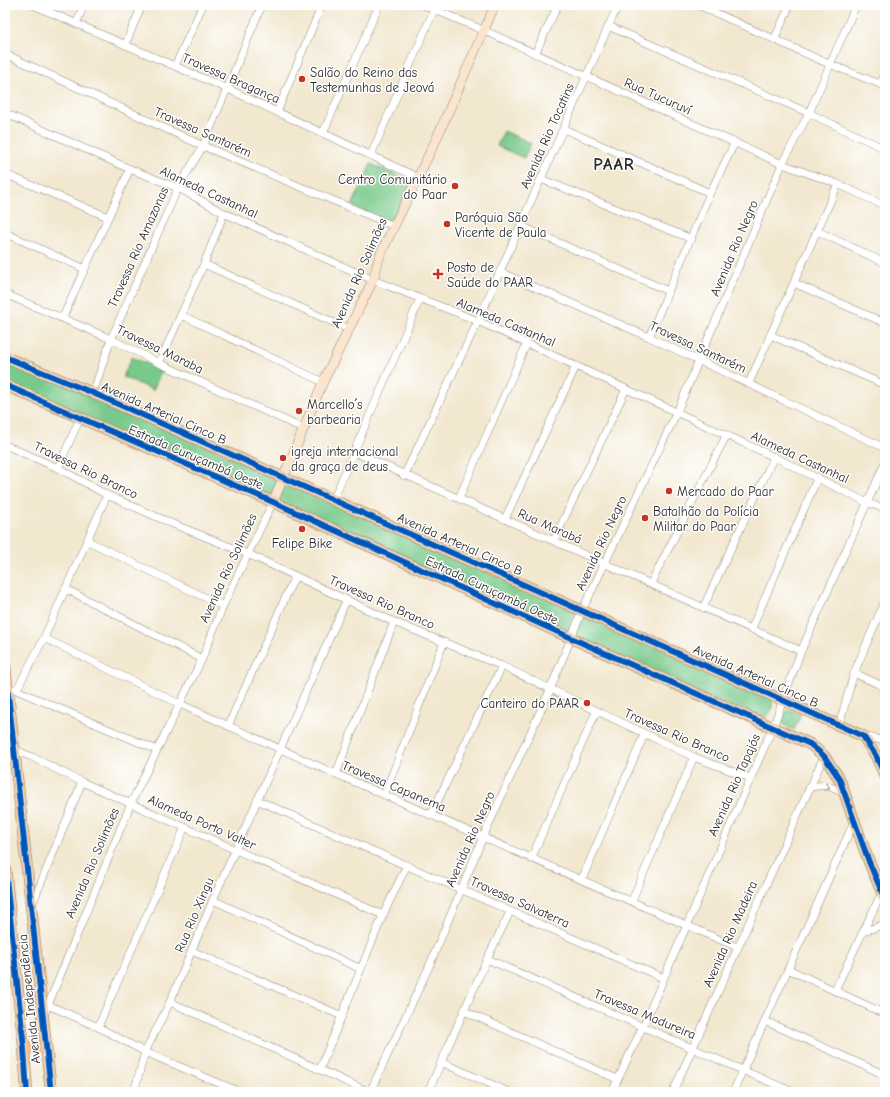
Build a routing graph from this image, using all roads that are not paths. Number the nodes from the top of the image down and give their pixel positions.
1 (33, 5) edge
2 (84, 5) edge
3 (142, 5) edge
4 (203, 5) edge
5 (262, 5) edge
6 (322, 5) edge
7 (379, 5) edge
8 (423, 5) edge
9 (495, 5) edge
10 (558, 5) edge
11 (618, 5) edge
12 (698, 5) edge
13 (790, 5) edge
14 (856, 5) edge
15 (434, 10) junction
16 (76, 24) junction
17 (608, 26) junction
18 (483, 30) junction
19 (775, 38) junction
20 (125, 45) junction
21 (5, 54) edge
22 (535, 54) junction
23 (829, 64) junction
24 (175, 66) junction
25 (885, 74) edge
26 (586, 77) junction
27 (883, 85) edge
28 (228, 89) junction
29 (277, 112) junction
30 (5, 113) edge
31 (809, 113) junction
32 (564, 129) junction
33 (323, 133) junction
34 (735, 142) junction
35 (203, 146) junction
36 (885, 149) edge
37 (371, 155) junction
38 (782, 164) junction
39 (130, 169) junction
40 (5, 174) edge
41 (417, 177) junction
42 (541, 179) junction
43 (838, 184) junction
44 (178, 188) junction
45 (710, 193) junction
46 (885, 206) edge
47 (224, 213) junction
48 (108, 217) junction
49 (394, 226) junction
50 (521, 226) junction
51 (817, 232) junction
52 (5, 233) edge
53 (692, 238) junction
54 (885, 263) edge
55 (204, 264) junction
56 (85, 269) junction
57 (500, 272) junction
58 (373, 280) junction
59 (794, 282) junction
60 (668, 291) junction
61 (5, 294) edge
62 (420, 299) junction
63 (181, 315) junction
64 (63, 317) junction
65 (478, 321) junction
66 (885, 323) edge
67 (348, 329) junction
68 (770, 335) junction
69 (649, 337) junction
70 (111, 339) junction
71 (527, 344) junction
72 (5, 357) edge
73 (700, 361) junction
74 (158, 363) junction
75 (576, 366) junction
76 (323, 382) junction
77 (749, 384) junction
78 (5, 385) edge
79 (885, 385) edge
80 (626, 389) junction
81 (93, 393) junction
82 (677, 412) junction
83 (80, 418) junction
84 (304, 429) junction
85 (726, 436) junction
86 (5, 445) edge
87 (885, 448) edge
88 (354, 452) junction
89 (774, 457) junction
90 (885, 464) edge
91 (58, 468) junction
92 (404, 476) junction
93 (818, 477) junction
94 (284, 478) junction
95 (108, 495) junction
96 (459, 498) junction
97 (333, 500) junction
98 (273, 502) junction
99 (868, 503) junction
100 (885, 509) edge
101 (505, 520) junction
102 (554, 540) junction
103 (88, 541) junction
104 (248, 554) junction
105 (604, 563) junction
106 (295, 576) junction
107 (651, 583) junction
108 (66, 589) junction
109 (346, 601) junction
110 (885, 601) edge
111 (223, 606) junction
112 (703, 608) junction
113 (582, 610) junction
114 (394, 622) junction
115 (751, 630) junction
116 (44, 638) junction
117 (571, 638) junction
118 (444, 642) junction
119 (801, 651) junction
120 (202, 659) junction
121 (5, 665) edge
122 (502, 666) junction
123 (854, 673) junction
124 (885, 687) edge
125 (12, 689) junction
126 (550, 690) junction
127 (782, 701) junction
128 (180, 704) junction
129 (596, 712) junction
130 (839, 725) junction
131 (228, 726) junction
132 (773, 727) junction
133 (644, 735) junction
134 (863, 736) junction
135 (885, 742) edge
136 (281, 749) junction
137 (14, 750) junction
138 (157, 750) junction
139 (824, 756) junction
140 (694, 757) junction
141 (884, 772) edge
142 (336, 774) junction
143 (750, 778) junction
144 (82, 782) junction
145 (810, 787) junction
146 (844, 793) junction
147 (384, 795) junction
148 (256, 800) junction
149 (131, 804) junction
150 (431, 815) junction
151 (854, 822) junction
152 (185, 827) junction
153 (483, 837) junction
154 (236, 850) junction
155 (531, 859) junction
156 (407, 866) junction
157 (5, 868) edge
158 (582, 880) junction
159 (461, 889) junction
160 (883, 895) edge
161 (213, 900) junction
162 (632, 900) junction
163 (7, 909) edge
164 (31, 909) junction
165 (510, 912) junction
166 (383, 915) junction
167 (687, 924) junction
168 (885, 924) edge
169 (865, 931) junction
170 (737, 947) junction
171 (192, 951) junction
172 (487, 959) junction
173 (361, 969) junction
174 (788, 969) junction
175 (663, 978) junction
176 (835, 990) junction
177 (170, 1002) junction
178 (48, 1005) junction
179 (464, 1011) junction
180 (885, 1014) edge
181 (342, 1016) junction
182 (42, 1020) junction
183 (765, 1021) junction
184 (643, 1026) junction
185 (98, 1028) junction
186 (45, 1047) junction
187 (693, 1047) junction
188 (24, 1048) junction
189 (145, 1052) junction
190 (441, 1062) junction
191 (320, 1069) junction
192 (743, 1070) junction
193 (885, 1075) edge
194 (618, 1079) junction
195 (27, 1092) edge
196 (51, 1092) edge
197 (134, 1092) edge
198 (240, 1092) edge
199 (370, 1092) edge
200 (428, 1092) edge
201 (509, 1092) edge
202 (612, 1092) edge
203 (673, 1092) edge
204 (733, 1092) edge
205 (793, 1092) edge

1 - 16 street, Travessa Bragança
2 - 16 street
3 - 20 street
4 - 24 street
5 - 28 street, Travessa Rio Amazonas
6 - 29 street
7 - 33 street
8 - 15 street, Rua Tucuruví
9 - 18 main road, Avenida Rio Solimões
10 - 22 street
11 - 17 street, Avenida Rio Tocatins
12 - 19 street
13 - 19 street
14 - 23 street, Avenida Rio Negro
15 - 18 street, Rua Tucuruví
15 - 37 street
16 - 20 street, Travessa Bragança
17 - 26 street, Avenida Rio Tocatins
17 - 31 street
18 - 22 street, Rua Tucuruví
18 - 41 main road, Avenida Rio Solimões
19 - 23 street
20 - 24 street, Travessa Bragança
21 - 35 street, Travessa Santarém
22 - 26 street, Rua Tucuruví
23 - 27 street
23 - 31 street, Avenida Rio Negro
24 - 28 street, Travessa Bragança
25 - 27 street
26 - 32 street, Avenida Rio Tocatins
26 - 34 street, Rua Tucuruví
28 - 29 street, Travessa Bragança
28 - 35 street, Travessa Rio Amazonas
29 - 33 street, Travessa Bragança
30 - 39 street, Alameda Castanhal
31 - 36 street
31 - 38 street, Avenida Rio Negro
32 - 42 street, Avenida Rio Tocatins
32 - 45 street
33 - 37 street, Travessa Bragança
34 - 38 street, Rua Tucuruví
34 - 45 street
35 - 44 street, Travessa Rio Amazonas
35 - 49 street, Travessa Santarém
37 - 41 street, Travessa Bragança
38 - 43 street, Rua Tucuruví
38 - 73 street, Avenida Rio Negro
39 - 44 street, Alameda Castanhal
39 - 48 street
40 - 48 street
41 - 49 main road, Avenida Rio Solimões
42 - 50 street, Avenida Rio Tocatins
42 - 53 street
43 - 46 street, Rua Tucuruví
43 - 51 street
44 - 47 street, Alameda Castanhal
44 - 70 street, Travessa Rio Amazonas
45 - 53 street
47 - 55 street
47 - 58 street, Alameda Castanhal
48 - 56 street
49 - 58 main road, Avenida Rio Solimões
50 - 57 street, Avenida Rio Tocatins
50 - 60 street
51 - 54 street
51 - 59 street
52 - 56 street
53 - 60 street
55 - 63 street
55 - 67 street
56 - 64 street
57 - 65 street, Avenida Rio Tocatins
57 - 69 street, Travessa Santarém
58 - 62 street, Alameda Castanhal
58 - 67 main road, Avenida Rio Solimões
59 - 66 street
59 - 68 street
60 - 69 street
61 - 64 street, Travessa Maraba
62 - 65 street, Alameda Castanhal
62 - 88 street
63 - 74 street
63 - 76 street
64 - 70 street, Travessa Maraba
65 - 71 street, Alameda Castanhal
65 - 92 street, Avenida Rio Tocatins
67 - 76 main road, Avenida Rio Solimões
68 - 77 street
68 - 79 street
69 - 73 street, Travessa Santarém
70 - 74 street, Travessa Maraba
70 - 81 street, Travessa Rio Amazonas
71 - 75 street, Alameda Castanhal
71 - 96 street
72 - 81 main road, Avenida Arterial Cinco B
73 - 77 street, Travessa Santarém
73 - 82 street, Avenida Rio Negro
74 - 84 street, Travessa Maraba
75 - 80 street, Alameda Castanhal
75 - 101 street
76 - 84 main road, Avenida Rio Solimões
77 - 87 street, Travessa Santarém
78 - 83 main road, Estrada Curuçambá Oeste
80 - 82 street, Alameda Castanhal
80 - 102 street
81 - 94 main road, Avenida Arterial Cinco B
82 - 85 street, Alameda Castanhal
82 - 105 street, Avenida Rio Negro
83 - 91 street
83 - 98 main road, Estrada Curuçambá Oeste
84 - 94 main road, Avenida Rio Solimões
85 - 89 street, Alameda Castanhal
85 - 107 street
86 - 91 street, Travessa Rio Branco
88 - 92 street, Rua Marabá
88 - 97 street
89 - 93 street, Alameda Castanhal
89 - 112 street
90 - 99 street, Avenida Rio Tapajós
91 - 95 street, Travessa Rio Branco
92 - 96 street, Rua Marabá
93 - 99 street, Alameda Castanhal
93 - 115 street
94 - 97 main road, Avenida Arterial Cinco B
94 - 98 main road, Avenida Rio Solimões
95 - 103 street
95 - 104 street, Travessa Rio Branco
96 - 101 street, Rua Marabá
97 - 113 main road, Avenida Arterial Cinco B
98 - 104 street, Avenida Rio Solimões
98 - 117 main road, Estrada Curuçambá Oeste
99 - 100 street, Alameda Castanhal
99 - 119 street, Avenida Rio Tapajós
101 - 102 street, Rua Marabá
102 - 105 street, Rua Marabá
103 - 108 street
103 - 111 street
104 - 106 street, Travessa Rio Branco
104 - 111 street, Avenida Rio Solimões
105 - 107 street, Rua Marabá
105 - 113 street, Avenida Rio Negro
106 - 109 street, Travessa Rio Branco
106 - 131 street
107 - 112 street, Rua Marabá
108 - 116 street
108 - 120 street
109 - 114 street, Travessa Rio Branco
109 - 136 street, Rua Rio Xingu
110 - 123 street
111 - 120 street, Avenida Rio Solimões
112 - 115 street, Rua Marabá
113 - 117 street, Avenida Rio Negro
113 - 127 main road, Avenida Arterial Cinco B
114 - 118 street, Travessa Rio Branco
114 - 142 street
115 - 119 street, Rua Marabá
116 - 125 street
116 - 128 street, Travessa Capanema
117 - 126 street, Avenida Rio Negro
117 - 132 main road, Estrada Curuçambá Oeste
118 - 122 street, Travessa Rio Branco
118 - 147 street
119 - 127 street, Avenida Rio Tapajós
120 - 128 street, Avenida Rio Solimões
121 - 125 main road, Avenida Independência
122 - 126 street, Travessa Rio Branco
122 - 150 street
123 - 124 street
123 - 130 street
125 - 137 main road, Avenida Independência
125 - 138 street
126 - 129 street, Travessa Rio Branco
126 - 153 street, Avenida Rio Negro
127 - 130 main road, Avenida Arterial Cinco B
127 - 132 street, Avenida Rio Tapajós
128 - 131 street, Travessa Capanema
128 - 138 street, Avenida Rio Solimões
129 - 133 street, Travessa Rio Branco
129 - 155 street
130 - 134 main road, Avenida Arterial Cinco B
131 - 136 street, Travessa Capanema
132 - 139 main road, Estrada Curuçambá Oeste
132 - 143 street, Avenida Rio Tapajós
133 - 140 street, Travessa Rio Branco
133 - 158 street
134 - 135 street
134 - 141 main road
136 - 142 street, Travessa Capanema
136 - 148 street, Rua Rio Xingu
137 - 144 street, Alameda Porto Valter
137 - 164 main road, Avenida Independência
138 - 149 street, Avenida Rio Solimões
139 - 145 street, Avenida Rio Madeira
139 - 146 main road, Estrada Curuçambá Oeste
140 - 143 street, Travessa Rio Branco
140 - 162 street
142 - 147 street, Travessa Capanema
143 - 167 street, Avenida Rio Tapajós
144 - 149 street, Alameda Porto Valter
144 - 164 street
145 -> 146 street
145 - 170 street, Avenida Rio Madeira
146 - 151 main road, Estrada Curuçambá Oeste
147 - 150 street, Travessa Capanema
148 - 154 street, Rua Rio Xingu
148 - 156 street, Travessa Salvaterra
149 - 152 street, Alameda Porto Valter
149 - 178 street, Avenida Rio Solimões
150 - 153 street, Travessa Capanema
151 - 160 main road, Estrada Curuçambá Oeste
151 - 174 street
152 - 154 street, Alameda Porto Valter
152 - 185 street
153 - 155 street, Travessa Capanema
153 - 159 street, Avenida Rio Negro
154 - 161 street, Rua Rio Xingu
154 - 166 street, Alameda Porto Valter
155 - 158 street, Travessa Capanema
156 - 159 street, Travessa Salvaterra
156 - 166 street
157 - 163 main road, Avenida Independência
158 - 162 street, Travessa Capanema
159 - 165 street, Travessa Salvaterra
159 - 199 street, Avenida Rio Negro
160 - 169 street
161 - 171 street, Rua Rio Xingu
161 - 173 street
162 - 167 street, Travessa Capanema
163 - 188 main road, Avenida Independência
164 - 182 main road, Avenida Independência
165 - 172 street
165 - 175 street, Travessa Salvaterra
166 - 173 street
167 - 170 street, Travessa Capanema
167 - 175 street, Avenida Rio Tapajós
168 - 169 street
169 - 176 street
170 - 187 street, Avenida Rio Madeira
171 - 177 street, Rua Rio Xingu
171 - 181 street
172 - 179 street
172 - 184 street, Travessa Madureira
173 - 181 street
174 - 176 street
174 - 183 street
175 - 184 street, Avenida Rio Tapajós
176 - 180 street
177 - 189 street, Rua Rio Xingu
177 - 191 street
178 - 182 street, Avenida Rio Solimões
178 - 185 street
179 - 190 street
179 - 194 street
181 - 191 street
182 - 186 main road, Avenida Independência
183 - 192 street
183 - 193 street
184 - 187 street, Travessa Madureira
184 - 194 street, Avenida Rio Tapajós
185 - 189 street
186 - 188 main road
186 - 196 main road, Avenida Independência
187 - 192 street, Travessa Madureira
187 - 203 street, Avenida Rio Madeira
188 - 195 main road, Avenida Independência
189 - 197 street, Rua Rio Xingu
189 - 198 street
190 - 200 street
190 - 201 street
191 - 199 street
192 - 204 street
192 - 205 street, Travessa Madureira
194 - 202 street, Avenida Rio Tapajós

